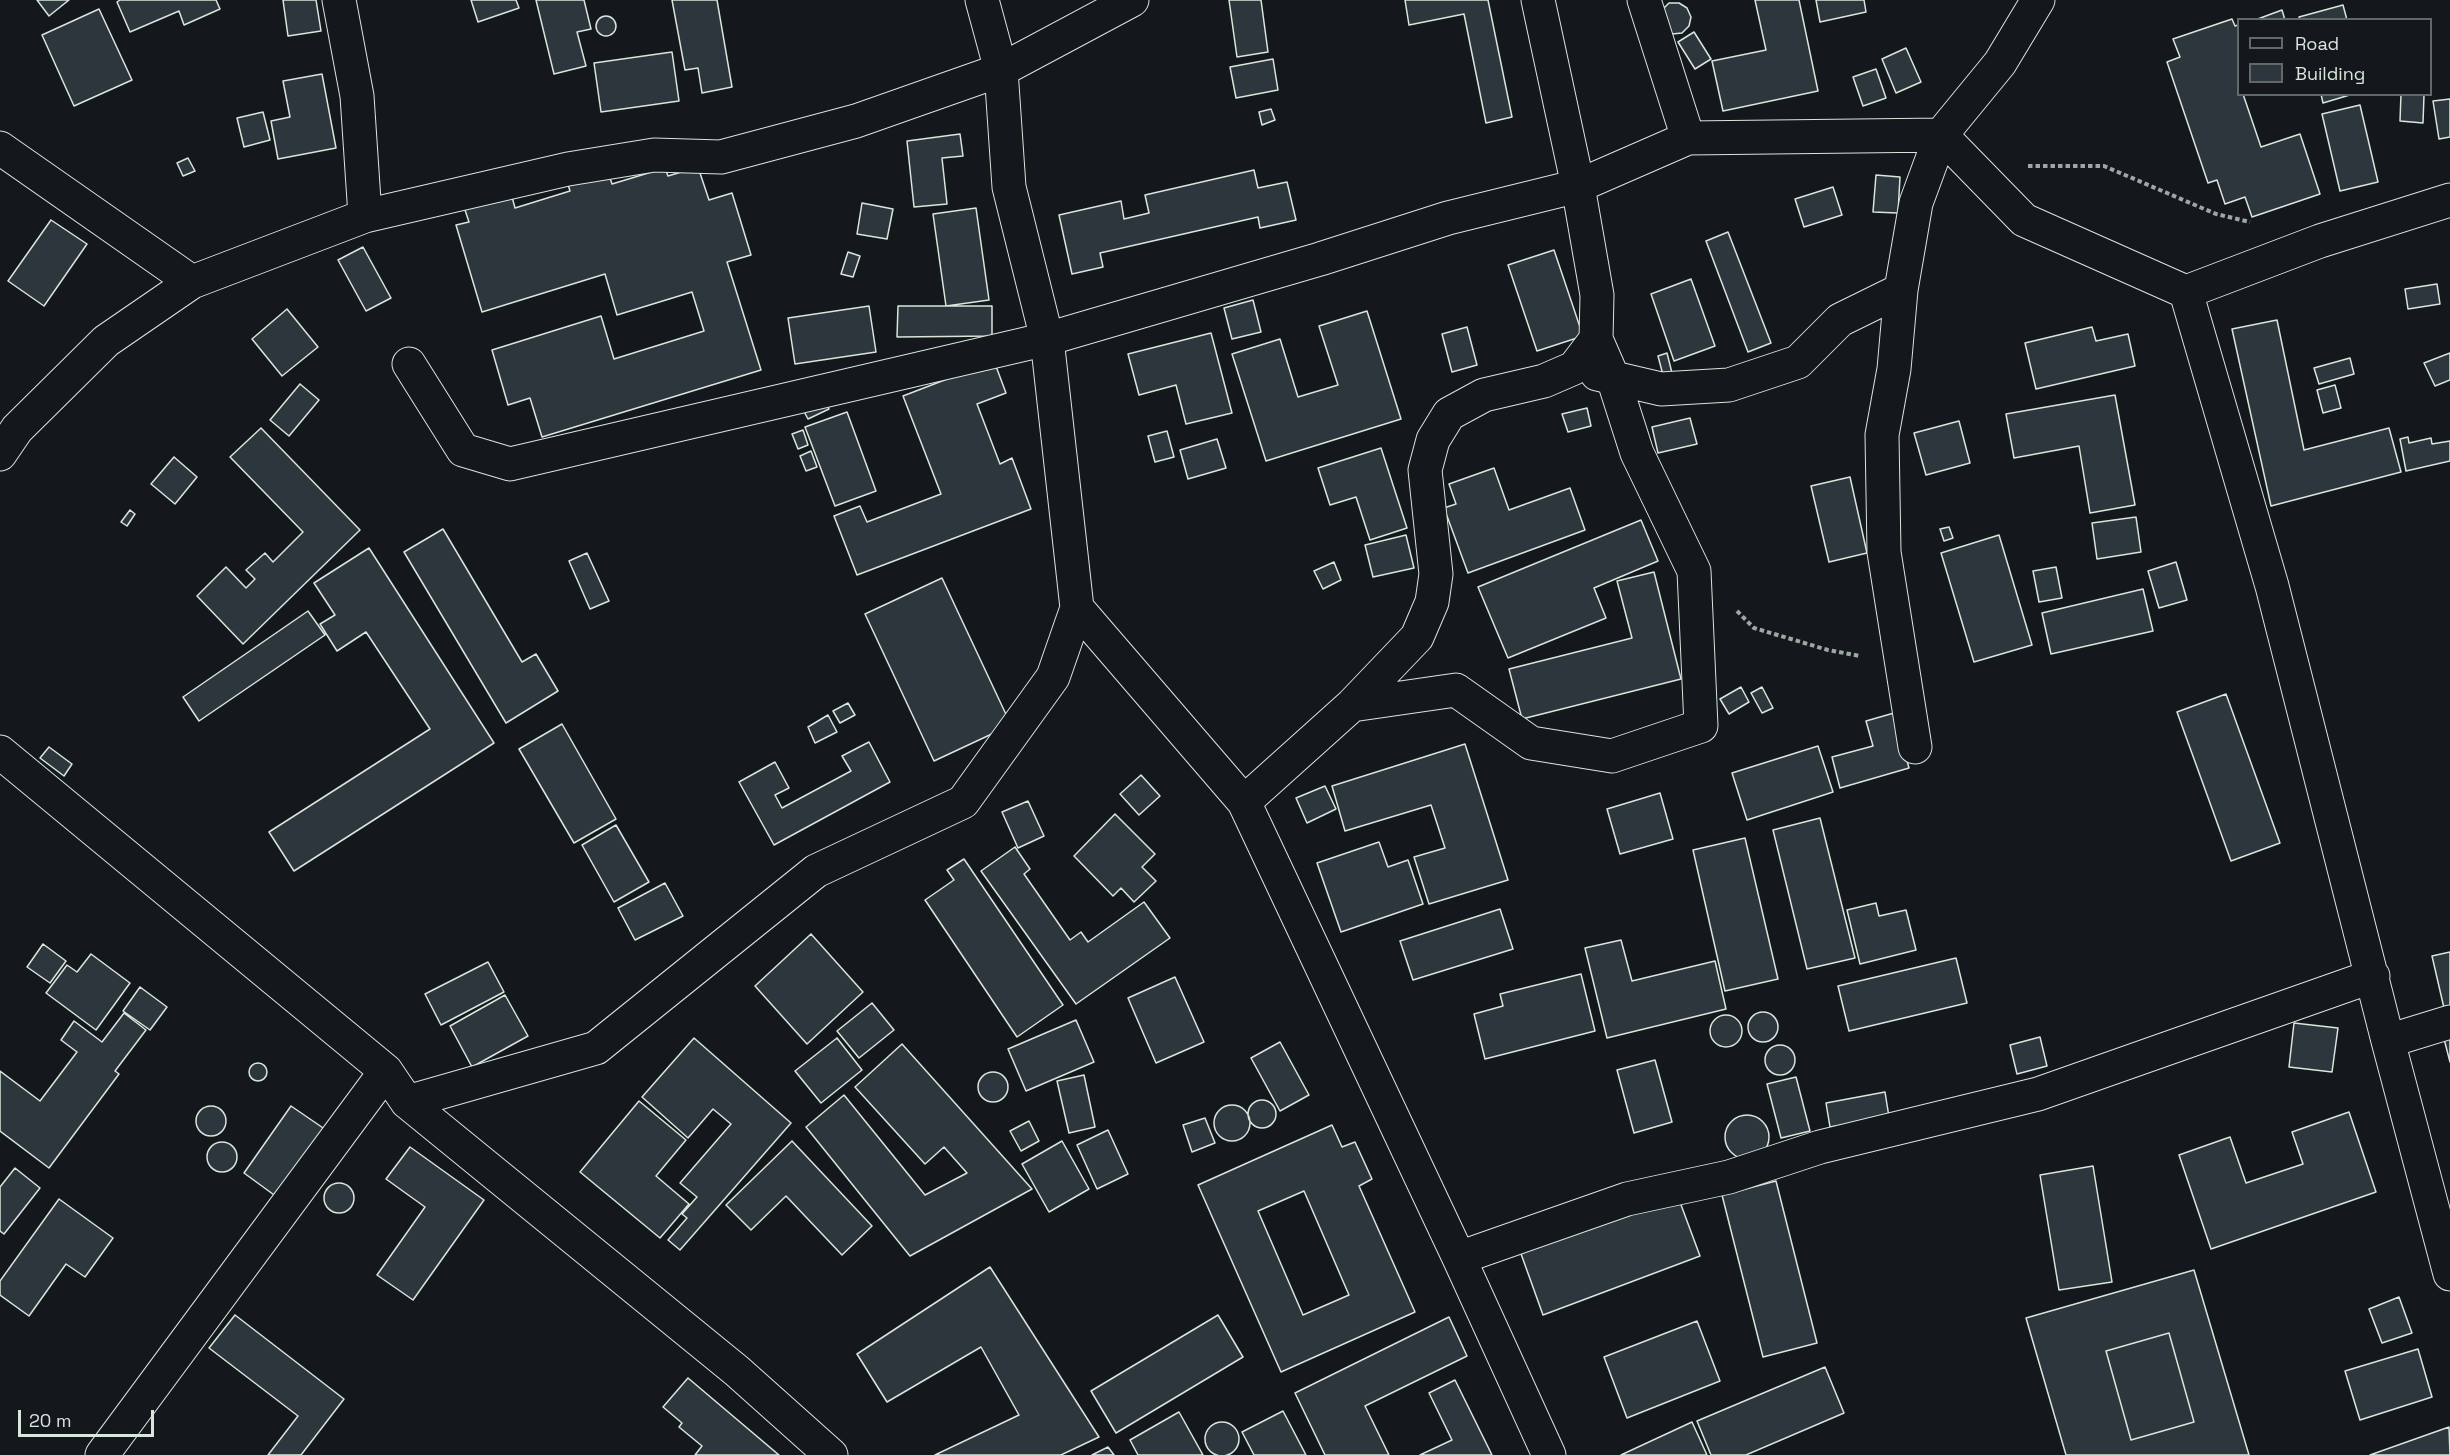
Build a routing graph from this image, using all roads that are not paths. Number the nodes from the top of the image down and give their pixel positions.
1 (339, 0) edge
2 (981, 0) edge
3 (1132, 0) edge
4 (1538, 0) edge
5 (1644, 0) edge
6 (2038, 0) edge
7 (1001, 70) junction
8 (1941, 135) junction
9 (1688, 138) junction
10 (0, 148) edge
11 (1578, 186) junction
12 (2450, 200) edge
13 (365, 216) junction
14 (192, 282) junction
15 (1901, 290) junction
16 (2186, 292) junction
17 (1047, 339) junction
18 (1596, 339) junction
19 (409, 364) dead end
20 (1574, 368) junction
21 (1613, 378) junction
22 (0, 454) edge
23 (1077, 608) junction
24 (1352, 705) junction
25 (1916, 747) dead end
26 (0, 752) edge
27 (1244, 802) junction
28 (2373, 976) junction
29 (2450, 1022) edge
30 (2388, 1041) junction
31 (386, 1071) junction
32 (407, 1102) junction
33 (1459, 1258) junction
34 (2450, 1274) edge
35 (102, 1455) edge
36 (831, 1455) edge
37 (1549, 1455) edge

1 - 13 street
2 - 7 street
3 - 7 street
4 - 11 street
5 - 9 street
6 - 8 street
7 - 13 street
7 - 17 street
8 - 9 street
8 - 15 street
8 - 16 street
9 - 11 street
10 - 14 street
11 - 17 street
11 - 18 street
12 - 16 street
13 - 14 street
14 - 22 street
15 - 21 street
15 - 25 street
16 - 28 street
17 - 19 street
17 - 23 street
18 - 20 street
18 - 21 street
20 - 21 street
20 - 24 street
21 - 24 street
23 - 27 street
23 - 32 street
24 - 27 street
26 - 31 street
27 - 33 street
28 - 30 street
28 - 33 street
29 - 30 street
30 - 34 street
31 - 32 street
31 - 35 street
32 - 36 street
33 - 37 street

